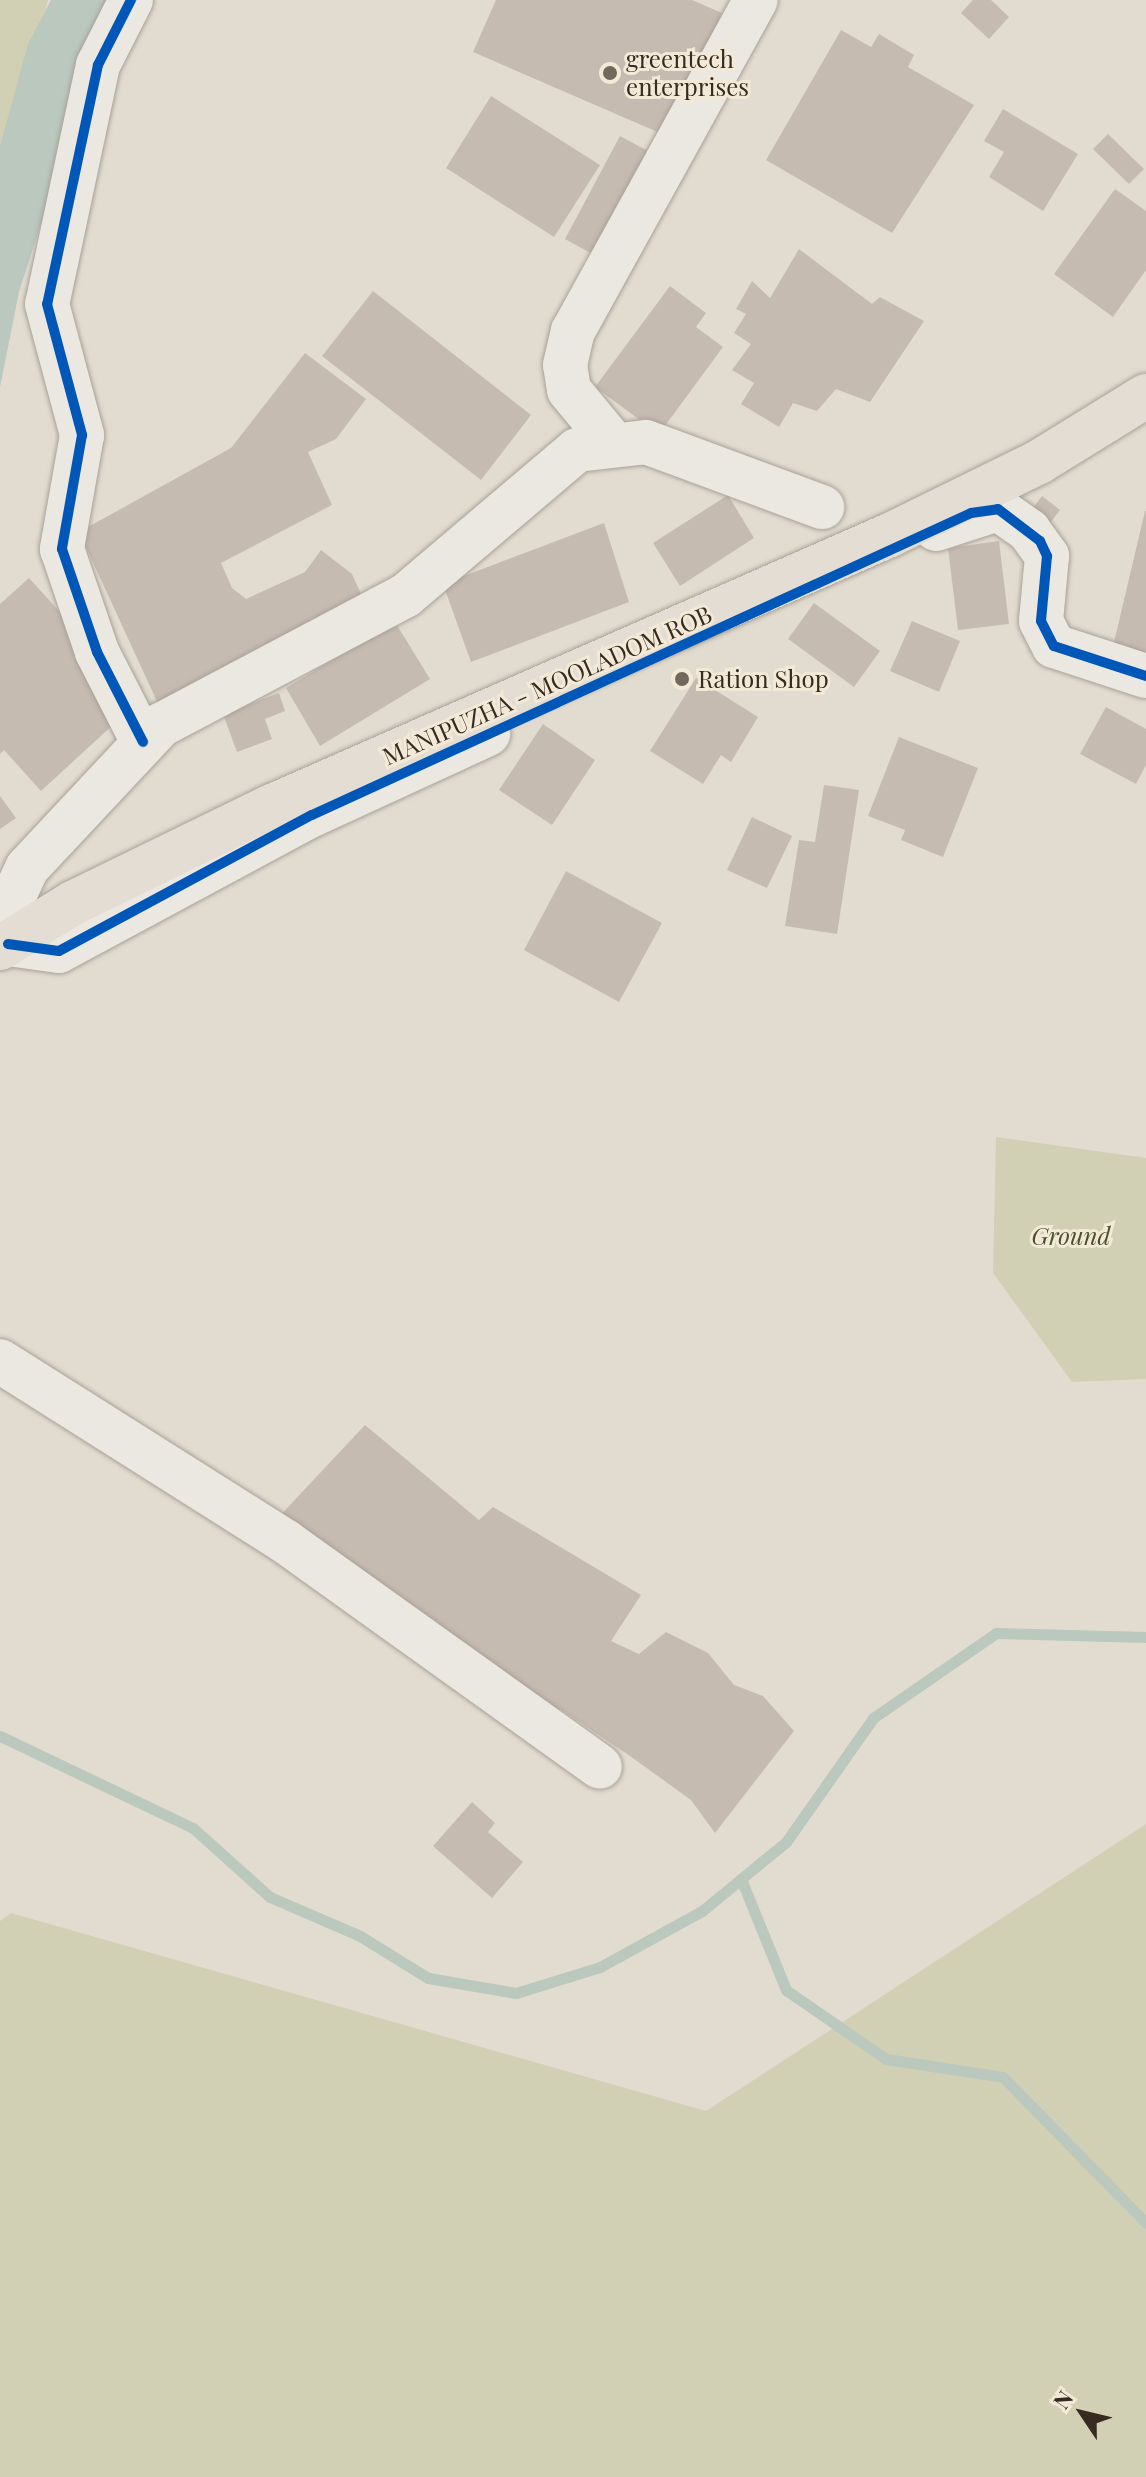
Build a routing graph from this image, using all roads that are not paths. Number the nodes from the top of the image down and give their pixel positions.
1 (131, 0) edge
2 (756, 0) edge
3 (1146, 396) edge
4 (612, 442) junction
5 (822, 507) dead end
6 (1146, 676) edge
7 (143, 742) junction
8 (3, 939) edge
9 (0, 1361) edge
10 (600, 1767) dead end

1 - 7 street
2 - 4 street
3 - 8 main road, MANIPUZHA - MOOLADOM ROB
4 - 5 street
4 - 7 street
6 - 8 street
7 - 8 street
9 - 10 street

